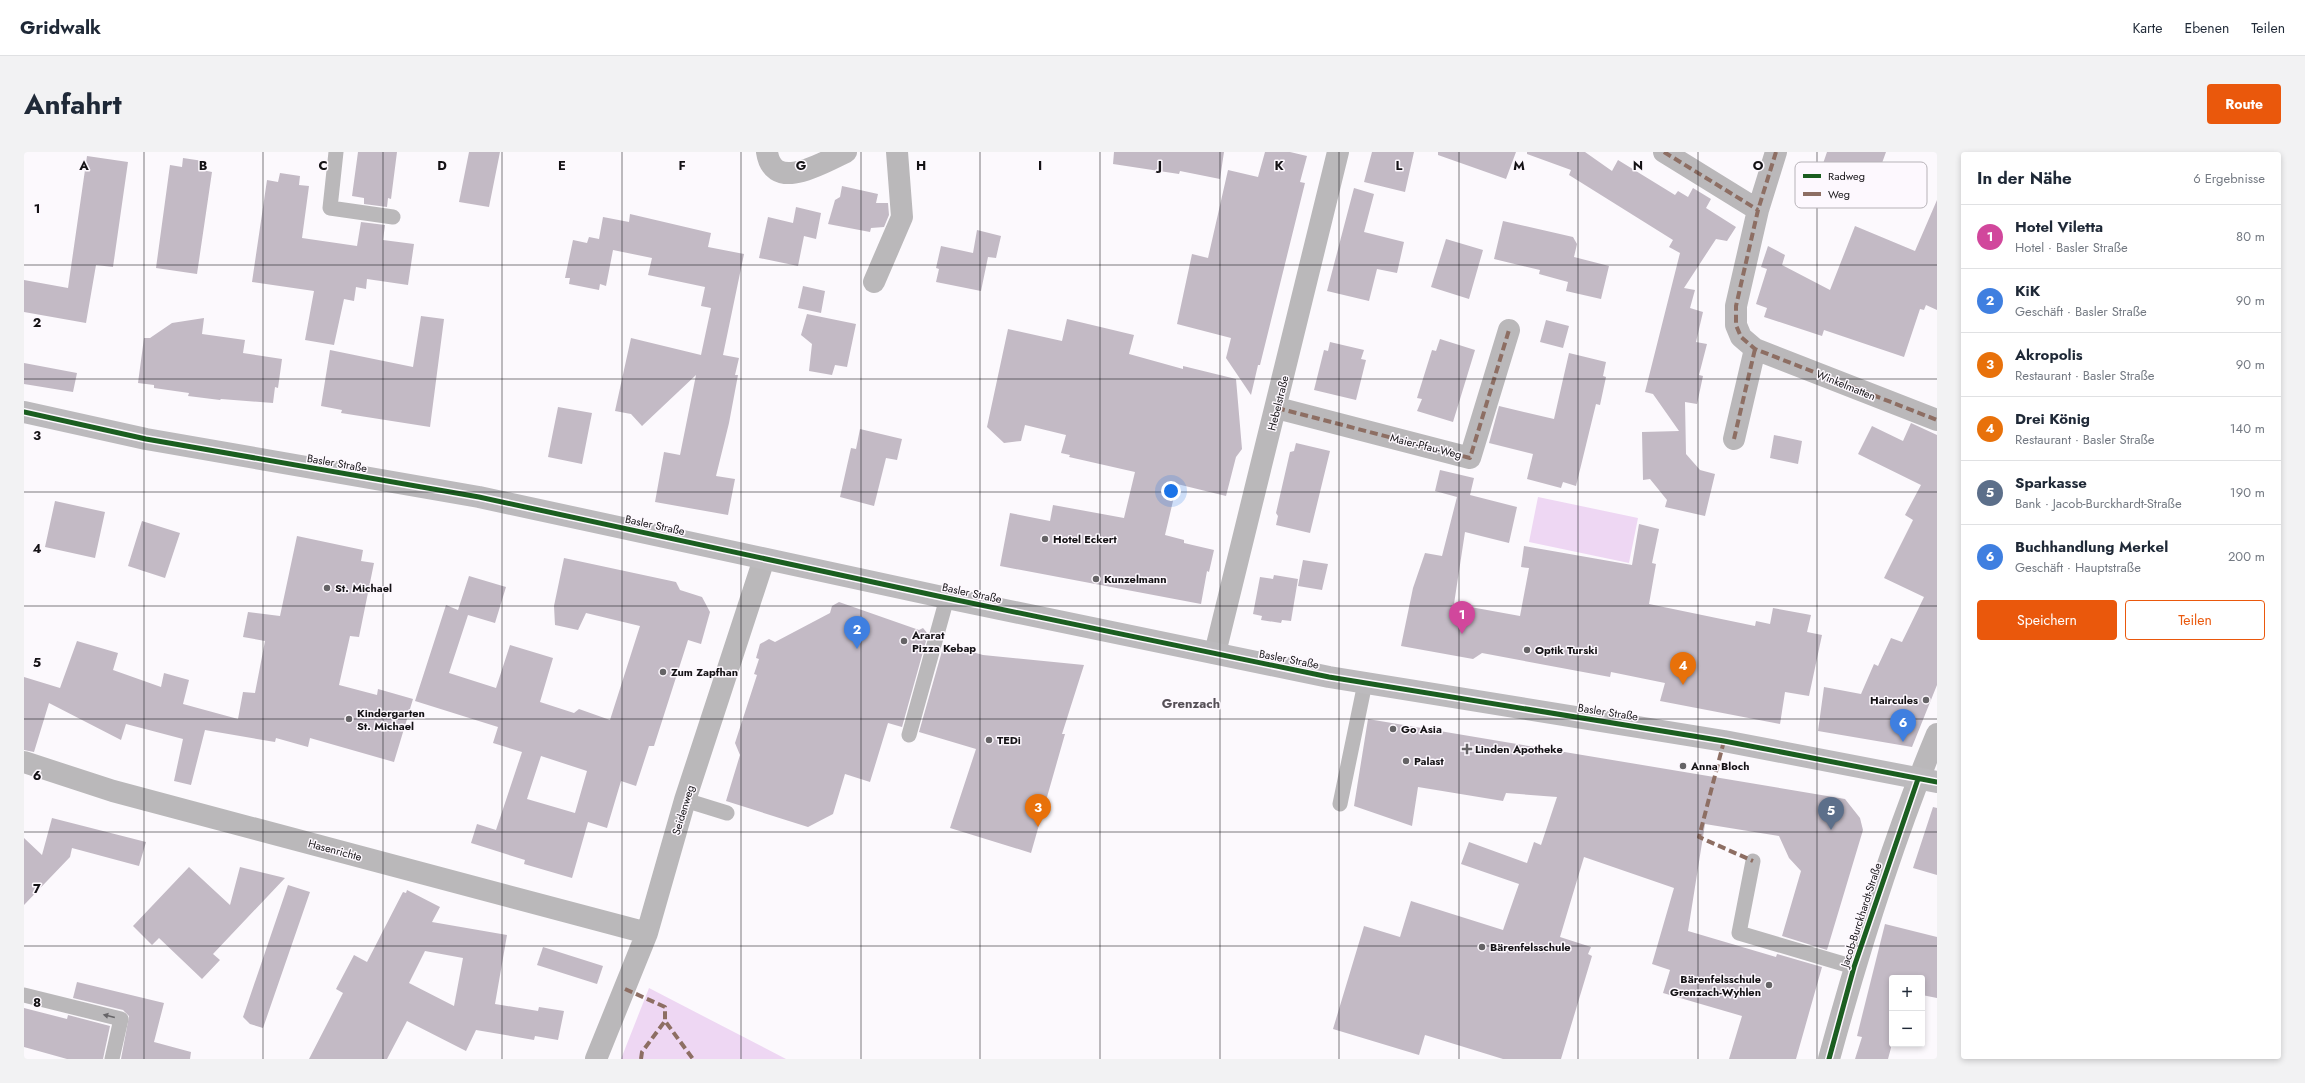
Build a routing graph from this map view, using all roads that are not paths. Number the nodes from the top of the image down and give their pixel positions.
1 (336, 152) edge
2 (767, 152) edge
3 (846, 152) edge
4 (896, 152) edge
5 (1338, 152) edge
6 (1664, 152) edge
7 (1776, 152) edge
8 (819, 157) edge
9 (1758, 210) junction
10 (393, 217) dead end
11 (874, 282) dead end
12 (1508, 330) dead end
13 (1755, 349) junction
14 (1277, 408) junction
15 (24, 412) edge
16 (1937, 420) edge
17 (1734, 439) dead end
18 (764, 559) junction
19 (947, 598) junction
20 (1215, 653) junction
21 (1365, 683) junction
22 (1937, 734) edge
23 (909, 735) dead end
24 (24, 762) edge
25 (1928, 780) edge
26 (685, 800) junction
27 (1340, 804) dead end
28 (727, 813) dead end
29 (1753, 861) dead end
30 (647, 933) junction
31 (1854, 967) junction
32 (24, 995) edge
33 (112, 1059) edge
34 (596, 1059) edge
35 (1828, 1059) edge

1 - 10 lane
2 - 8 street
3 - 8 street
4 - 11 street
5 - 14 street, Hebelstraße
6 - 9 street
7 - 9 street, Winkelmatten
9 - 13 street, Winkelmatten
12 - 14 street, Maier-Pfau-Weg
13 - 16 street, Winkelmatten
13 - 17 street
14 - 20 street, Hebelstraße
15 - 18 main road, Basler Straße
18 - 19 main road, Basler Straße
18 - 26 street, Seidenweg
19 - 20 main road, Basler Straße
19 - 23 lane
20 - 21 main road, Basler Straße
21 - 25 main road, Basler Straße
21 - 27 lane
22 - 25 street, Jacob-Burckhardt-Straße
24 - 30 street, Hasenrichte
25 - 31 street, Jacob-Burckhardt-Straße
26 - 28 lane
26 - 30 street, Seidenweg
29 - 31 lane
30 - 34 street, Seidenweg
31 - 35 street, Jacob-Burckhardt-Straße
33 -> 32 lane

